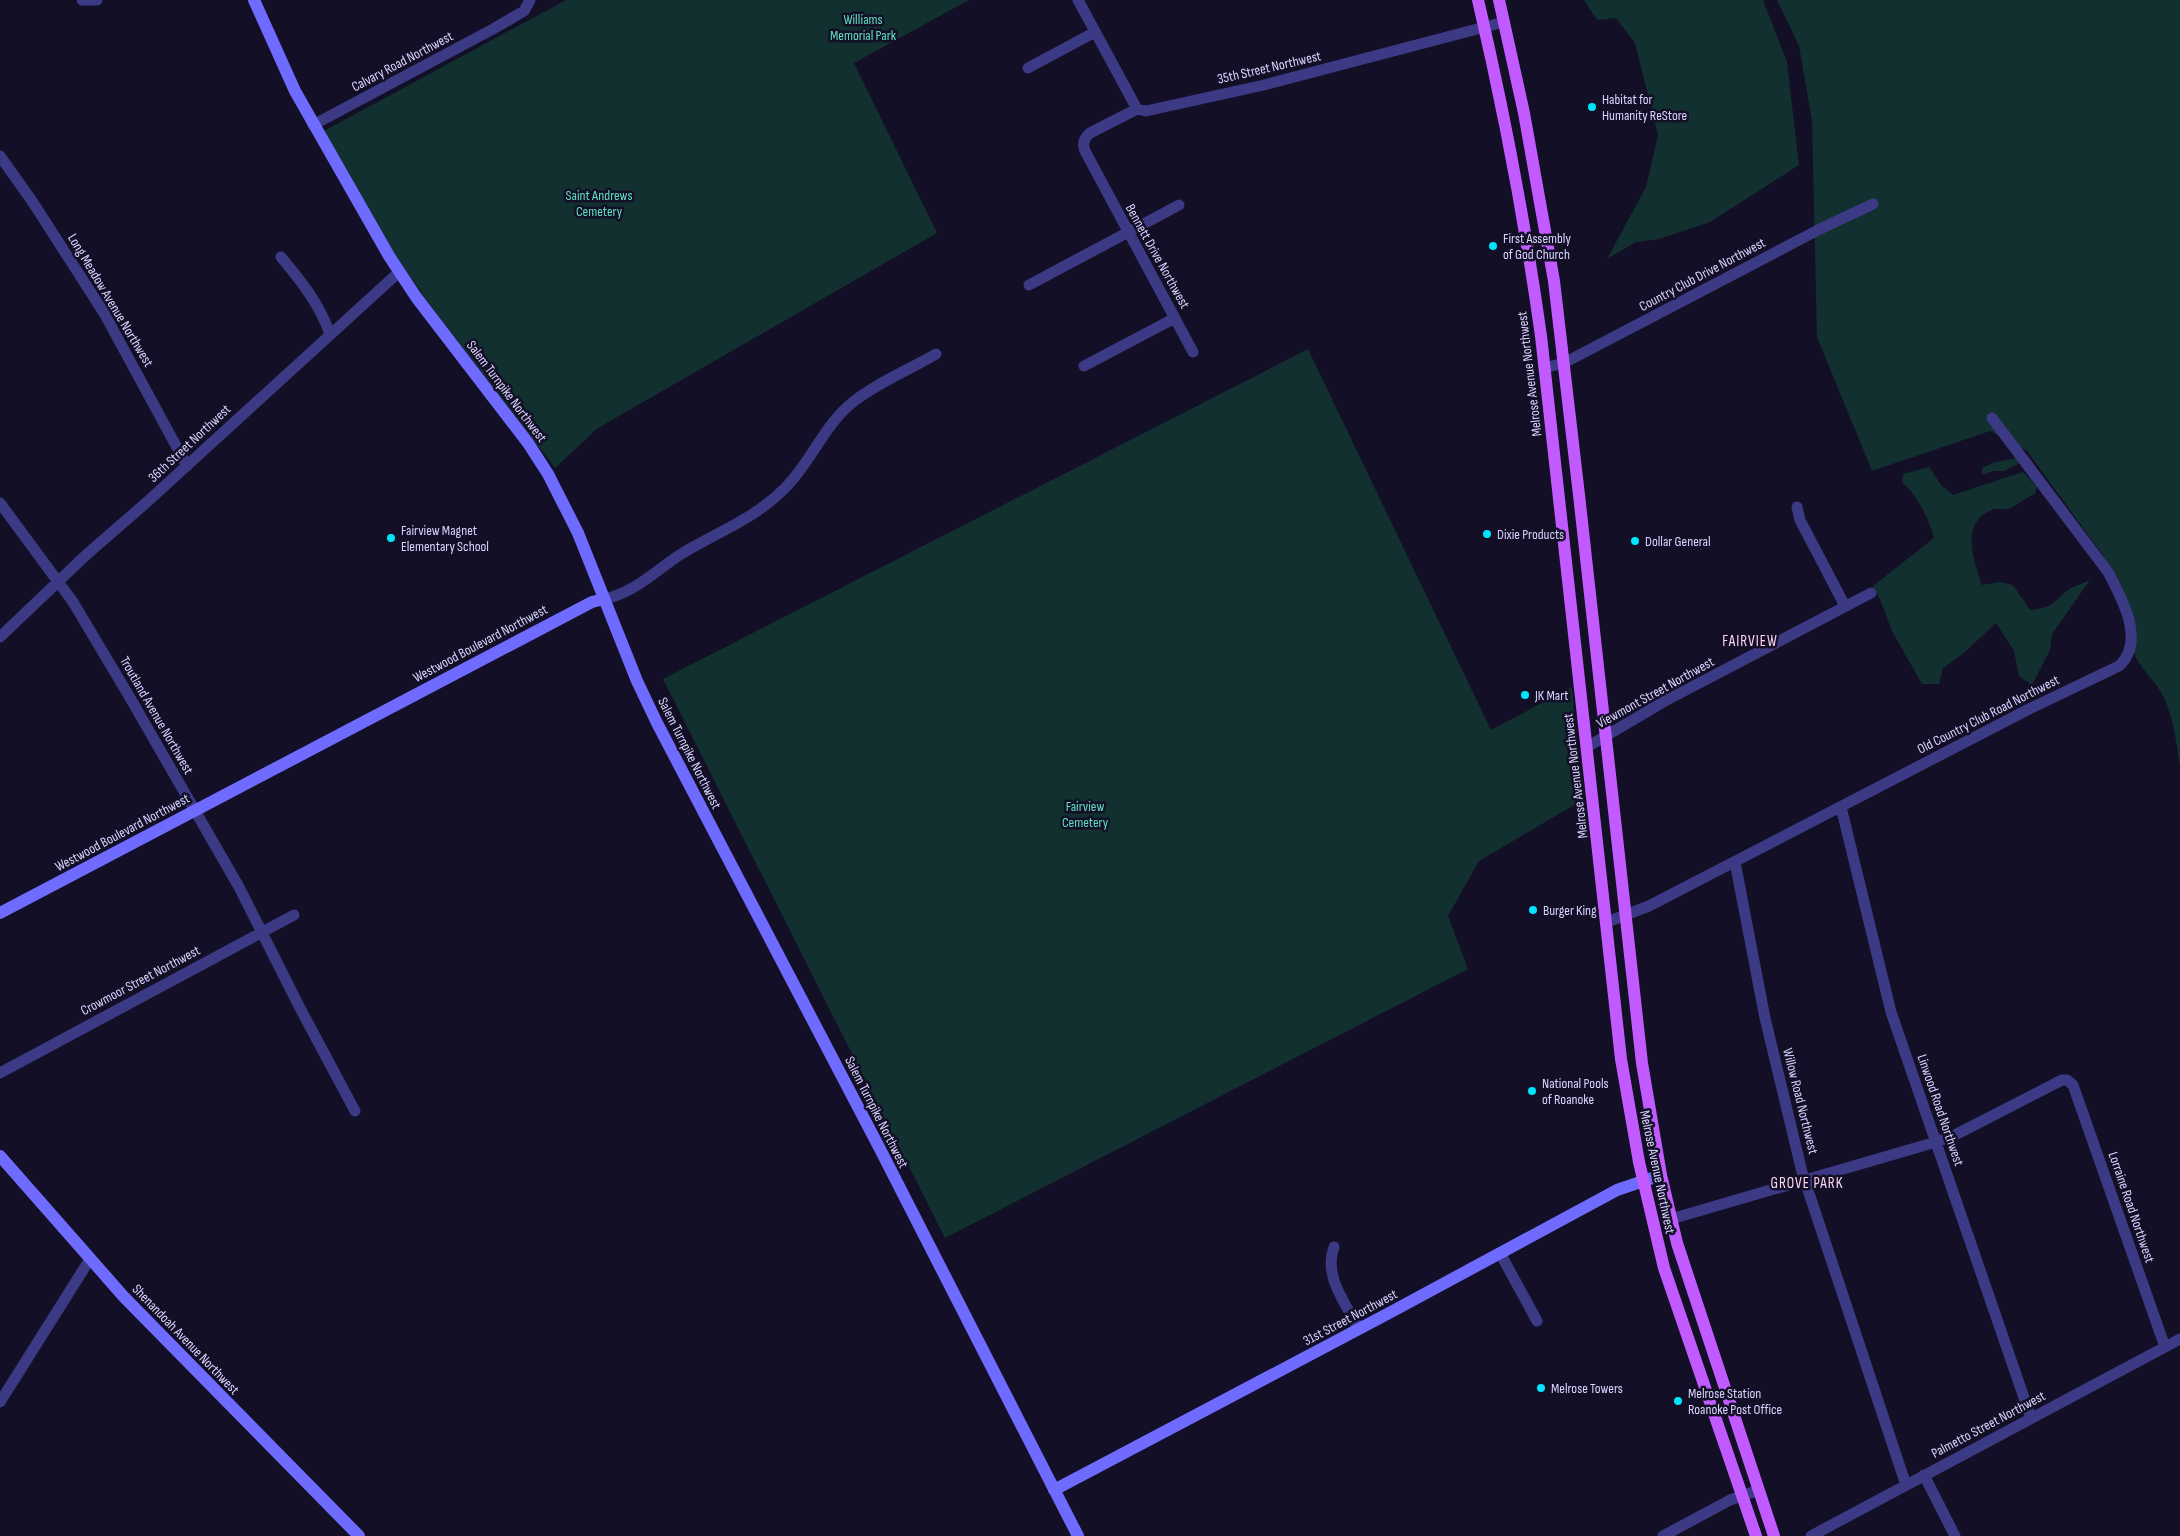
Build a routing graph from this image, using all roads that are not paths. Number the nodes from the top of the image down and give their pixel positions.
1 (82, 0) edge
2 (97, 0) edge
3 (254, 0) edge
4 (530, 0) edge
5 (1078, 0) edge
6 (1478, 0) edge
7 (1499, 0) edge
8 (1504, 22) junction
9 (1485, 28) junction
10 (1095, 32) junction
11 (1028, 68) dead end
12 (1137, 109) junction
13 (313, 125) junction
14 (0, 156) edge
15 (1097, 174) joint
16 (1874, 204) dead end
17 (1179, 205) dead end
18 (1128, 233) junction
19 (281, 257) dead end
20 (399, 272) junction
21 (1029, 285) dead end
22 (1175, 318) junction
23 (330, 334) junction
24 (1193, 352) dead end
25 (936, 354) dead end
26 (1564, 363) junction
27 (1084, 366) dead end
28 (1544, 368) junction
29 (1992, 418) dead end
30 (187, 466) junction
31 (0, 503) edge
32 (1797, 507) dead end
33 (58, 582) junction
34 (1871, 593) dead end
35 (604, 599) junction
36 (1845, 606) junction
37 (0, 637) edge
38 (1606, 735) junction
39 (1587, 747) junction
40 (1841, 807) junction
41 (196, 810) junction
42 (1735, 862) junction
43 (0, 913) edge
44 (294, 915) dead end
45 (1626, 915) junction
46 (1607, 922) junction
47 (262, 932) junction
48 (0, 1073) edge
49 (355, 1111) dead end
50 (1936, 1142) junction
51 (0, 1156) edge
52 (1661, 1175) junction
53 (1804, 1179) junction
54 (1642, 1180) junction
55 (1671, 1219) junction
56 (1334, 1247) dead end
57 (1500, 1253) junction
58 (90, 1259) junction
59 (1536, 1321) dead end
60 (1359, 1329) junction
61 (2180, 1339) edge
62 (2165, 1347) junction
63 (0, 1402) edge
64 (2031, 1418) junction
65 (1924, 1476) junction
66 (1906, 1485) junction
67 (1054, 1490) junction
68 (1759, 1490) junction
69 (1742, 1496) junction
70 (359, 1536) edge
71 (1078, 1536) edge
72 (1663, 1536) edge
73 (1756, 1536) edge
74 (1774, 1536) edge
75 (1811, 1536) edge
76 (1955, 1536) edge

1 - 2 street
3 - 13 street, Salem Turnpike Northwest
4 - 13 street, Calvary Road Northwest
5 - 10 street
6 - 9 main road, Melrose Avenue Northwest
7 - 8 main road, Melrose Avenue Northwest
8 - 9 street, 35th Street Northwest
8 - 26 main road, Melrose Avenue Northwest
9 - 12 street, 35th Street Northwest
9 - 28 main road, Melrose Avenue Northwest
10 - 11 street
10 - 12 street
12 - 15 street, 35th Street Northwest
13 - 20 street, Salem Turnpike Northwest
14 - 30 street, Long Meadow Avenue Northwest
15 - 18 street, Bennett Drive Northwest
16 - 26 street, Country Club Drive Northwest
17 - 18 street
18 - 21 street
18 - 22 street, Bennett Drive Northwest
19 - 23 street
20 - 23 street, 36th Street Northwest
20 - 35 street, Salem Turnpike Northwest
22 - 24 street, Bennett Drive Northwest
22 - 27 street
23 - 30 street, 36th Street Northwest
25 - 35 street, Westwood Boulevard Northwest
26 - 28 street, Country Club Drive Northwest
26 - 38 main road, Melrose Avenue Northwest
28 - 39 main road, Melrose Avenue Northwest
29 - 40 street, Old Country Club Road Northwest
30 - 33 street, 36th Street Northwest
31 - 33 street, Troutland Avenue Northwest
32 - 36 street
33 - 37 street, 36th Street Northwest
33 - 41 street, Troutland Avenue Northwest
34 - 36 street, Viewmont Street Northwest
35 - 41 street, Westwood Boulevard Northwest
35 - 67 street, Salem Turnpike Northwest
36 - 38 street, Viewmont Street Northwest
38 - 39 street, Viewmont Street Northwest
38 - 45 main road, Melrose Avenue Northwest
39 - 46 main road, Melrose Avenue Northwest
40 - 42 street, Old Country Club Road Northwest
40 - 50 street, Linwood Road Northwest
41 - 43 street, Westwood Boulevard Northwest
41 - 47 street, Troutland Avenue Northwest
42 - 45 street, Old Country Club Road Northwest
42 - 53 street, Willow Road Northwest
44 - 47 street, Crowmoor Street Northwest
45 - 46 street, Old Country Club Road Northwest
45 - 52 main road, Melrose Avenue Northwest
46 - 54 main road, Melrose Avenue Northwest
47 - 48 street, Crowmoor Street Northwest
47 - 49 street, Troutland Avenue Northwest
50 - 53 street
50 - 62 street, Lorraine Road Northwest
50 - 64 street, Linwood Road Northwest
51 - 58 street, Shenandoah Avenue Northwest
52 - 54 street, 31st Street Northwest
52 - 55 main road, Melrose Avenue Northwest
53 - 55 street
53 - 66 street, Willow Road Northwest
54 - 57 street, 31st Street Northwest
54 - 69 main road, Melrose Avenue Northwest
55 - 68 main road, Melrose Avenue Northwest
56 - 60 street
57 - 59 street
57 - 60 street, 31st Street Northwest
58 - 63 street
58 - 70 street, Shenandoah Avenue Northwest
60 - 67 street, 31st Street Northwest
61 - 62 street, Palmetto Street Northwest
62 - 64 street, Palmetto Street Northwest
64 - 65 street, Palmetto Street Northwest
65 - 66 street, Palmetto Street Northwest
65 - 76 street
66 - 75 street, Palmetto Street Northwest
67 - 71 street, Salem Turnpike Northwest
68 - 69 street
68 - 74 main road, Melrose Avenue Northwest
69 - 72 street
69 - 73 main road, Melrose Avenue Northwest

